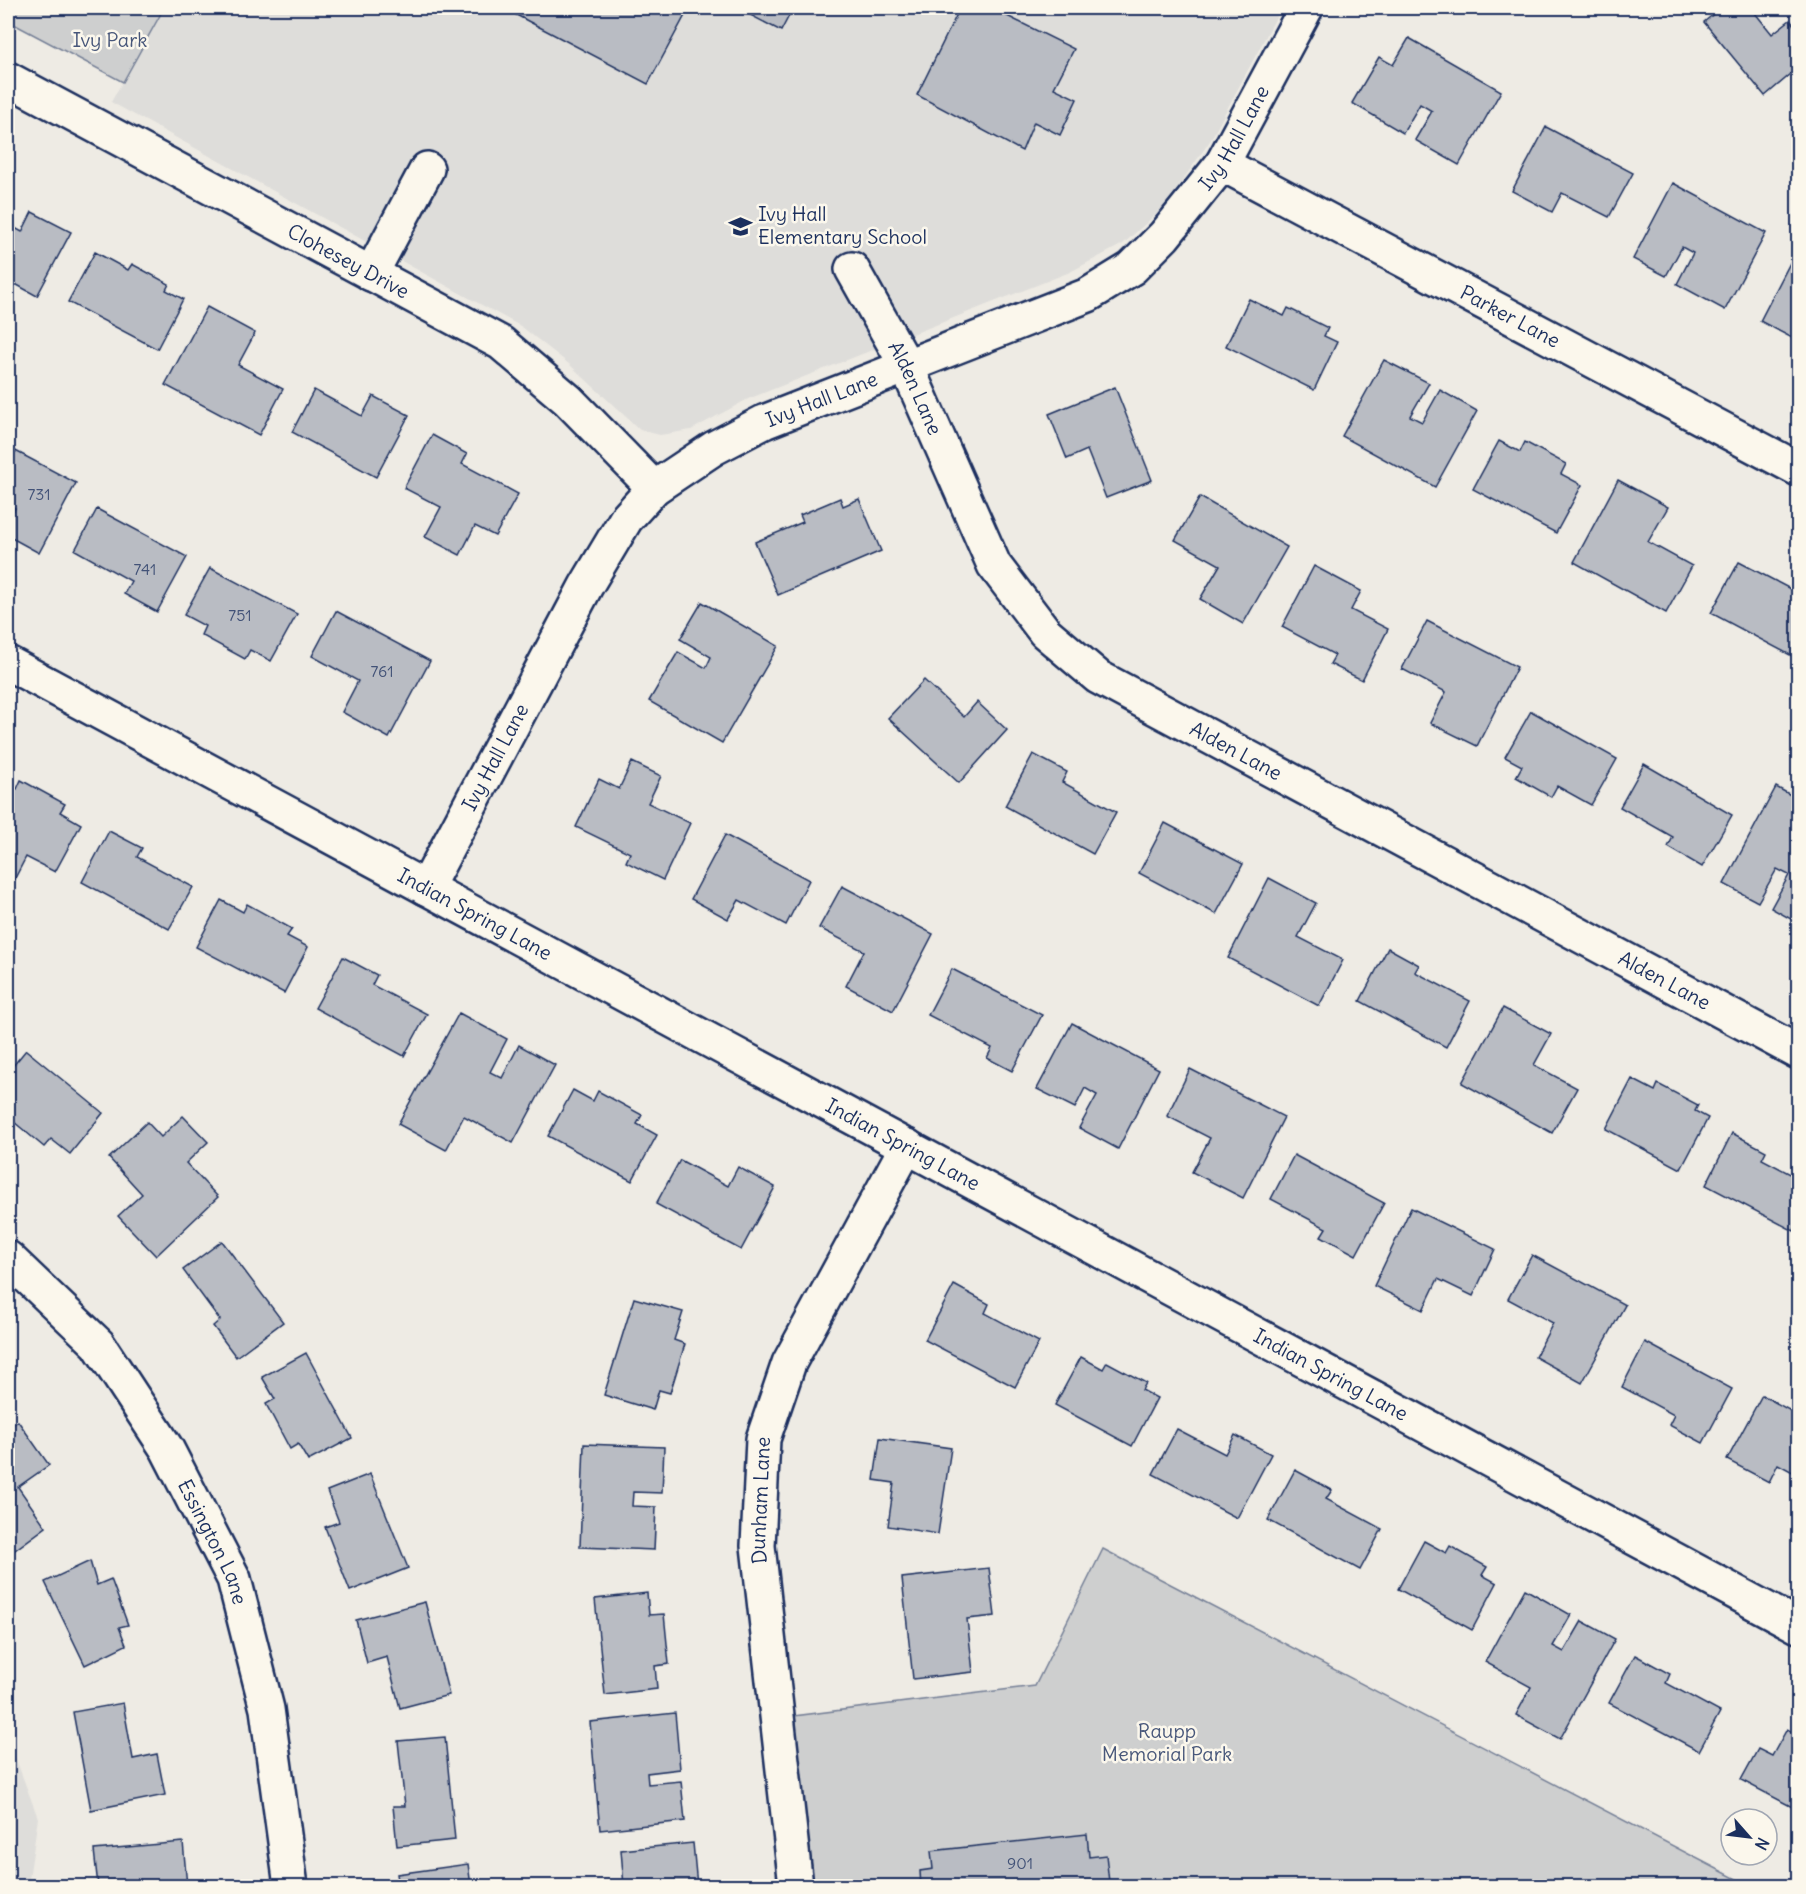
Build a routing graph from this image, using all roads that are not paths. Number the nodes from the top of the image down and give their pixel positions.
1 (1306, 8) edge
2 (8, 79) edge
3 (1222, 164) junction
4 (427, 169) dead end
5 (852, 269) dead end
6 (371, 274) junction
7 (906, 365) junction
8 (1798, 469) edge
9 (654, 488) junction
10 (8, 663) edge
11 (426, 888) junction
12 (1798, 1052) edge
13 (907, 1146) junction
14 (8, 1258) edge
15 (1798, 1626) edge
16 (291, 1887) edge
17 (796, 1887) edge

1 - 3 street, Ivy Hall Lane
2 - 6 street, Clohesey Drive
3 - 7 street, Ivy Hall Lane
3 - 8 street, Parker Lane
4 - 6 street
5 - 7 street, Alden Lane
6 - 9 street, Clohesey Drive
7 - 9 street, Ivy Hall Lane
7 - 12 street, Alden Lane
9 - 11 street, Ivy Hall Lane
10 - 11 street, Indian Spring Lane
11 - 13 street, Indian Spring Lane
13 - 15 street, Indian Spring Lane
13 - 17 street, Dunham Lane
14 - 16 street, Essington Lane

